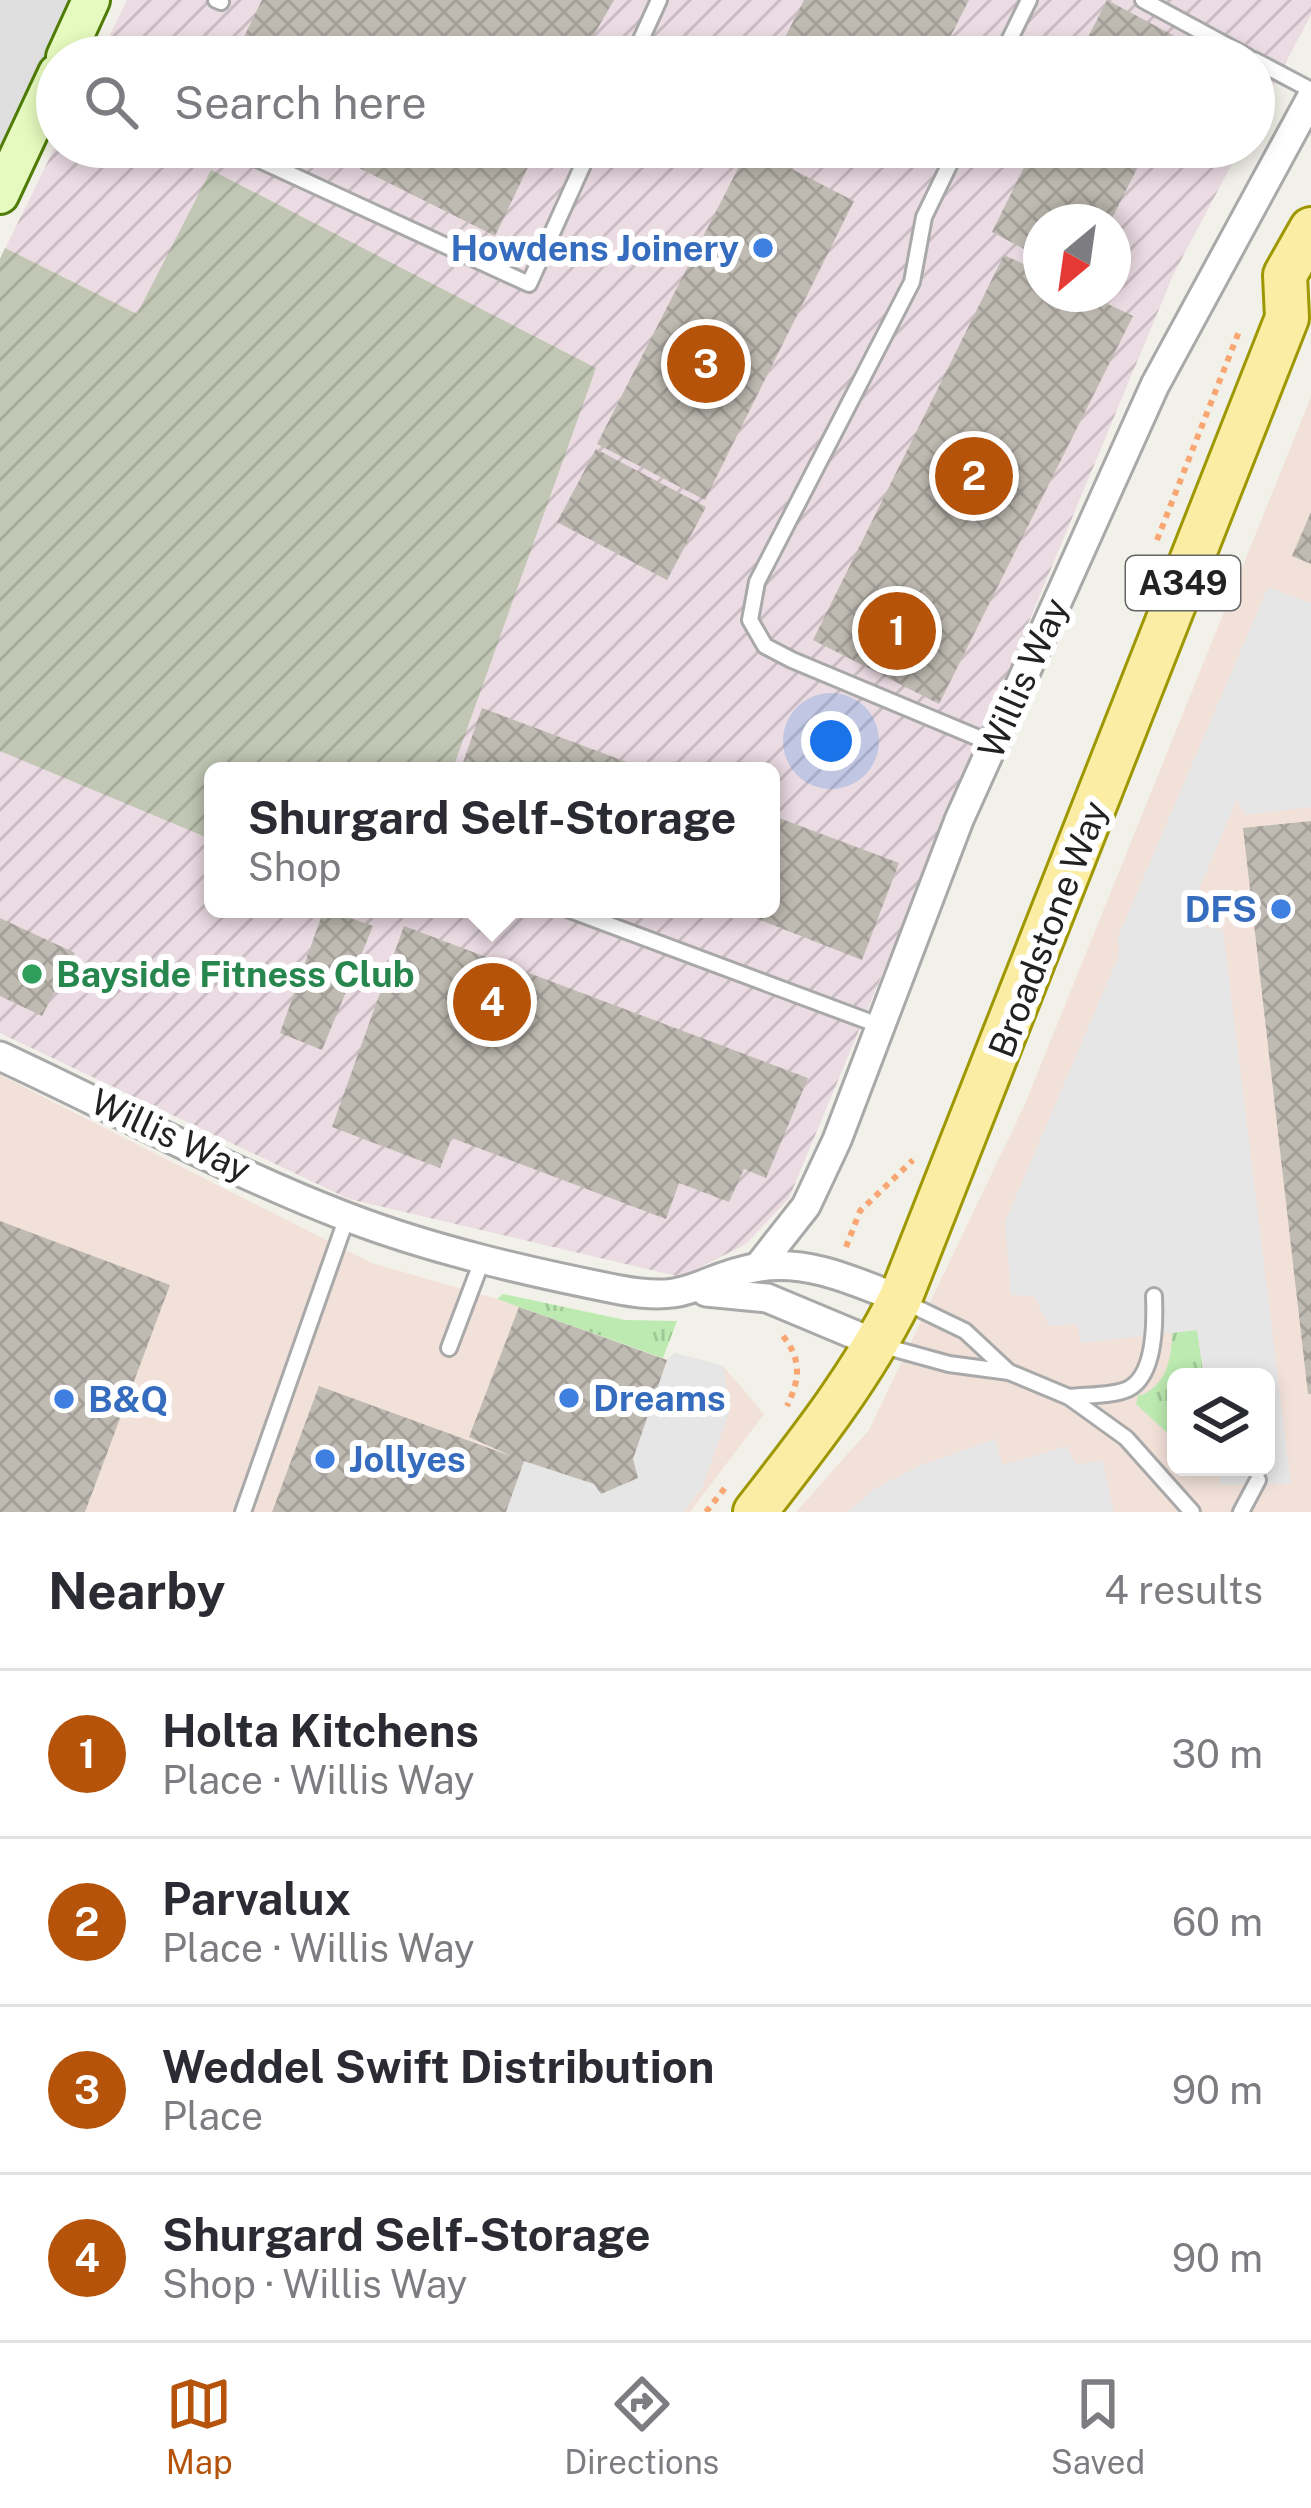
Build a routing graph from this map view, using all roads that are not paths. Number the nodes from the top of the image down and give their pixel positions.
1 (92, 0) edge
2 (658, 0) edge
3 (1029, 0) edge
4 (1143, 0) edge
5 (75, 36) edge
6 (642, 36) edge
7 (1011, 36) edge
8 (1210, 36) edge
9 (1275, 72) edge
10 (1311, 94) edge
11 (36, 118) edge
12 (1275, 161) edge
13 (277, 168) edge
14 (581, 168) edge
15 (948, 168) edge
16 (1271, 168) edge
17 (0, 195) edge
18 (1311, 229) edge
19 (1299, 308) edge
20 (993, 744) junction
21 (591, 918) edge
22 (881, 1026) junction
23 (0, 1056) edge
24 (347, 1217) junction
25 (483, 1258) junction
26 (758, 1267) junction
27 (696, 1292) junction
28 (1154, 1296) dead end
29 (899, 1300) junction
30 (878, 1344) junction
31 (449, 1348) dead end
32 (1009, 1372) junction
33 (1069, 1397) junction
34 (1258, 1480) dead end
35 (744, 1495) edge
36 (243, 1512) edge
37 (1192, 1512) edge
38 (1240, 1512) edge

1 - 5 street
2 - 6 lane
3 - 7 lane
4 - 8 lane
9 - 10 lane
10 - 12 street, Willis Way
11 - 17 street
13 - 14 lane
15 - 20 lane
16 - 20 street, Willis Way
18 - 19 main road, Broadstone Way / A349
19 - 29 main road, Broadstone Way / A349
20 - 22 street, Willis Way
21 - 22 lane
22 - 26 street, Willis Way
23 - 24 street, Willis Way
24 - 25 street, Willis Way
24 - 36 lane
25 - 27 street, Willis Way
25 - 31 lane
26 - 27 street, Willis Way
26 - 29 street, Willis Way
27 - 30 street
28 - 33 lane
29 - 30 main road, Broadstone Way / A349
29 - 32 lane
30 - 32 lane
30 - 35 main road, Broadstone Way / A349
32 - 33 lane
33 - 37 lane
34 - 38 lane

